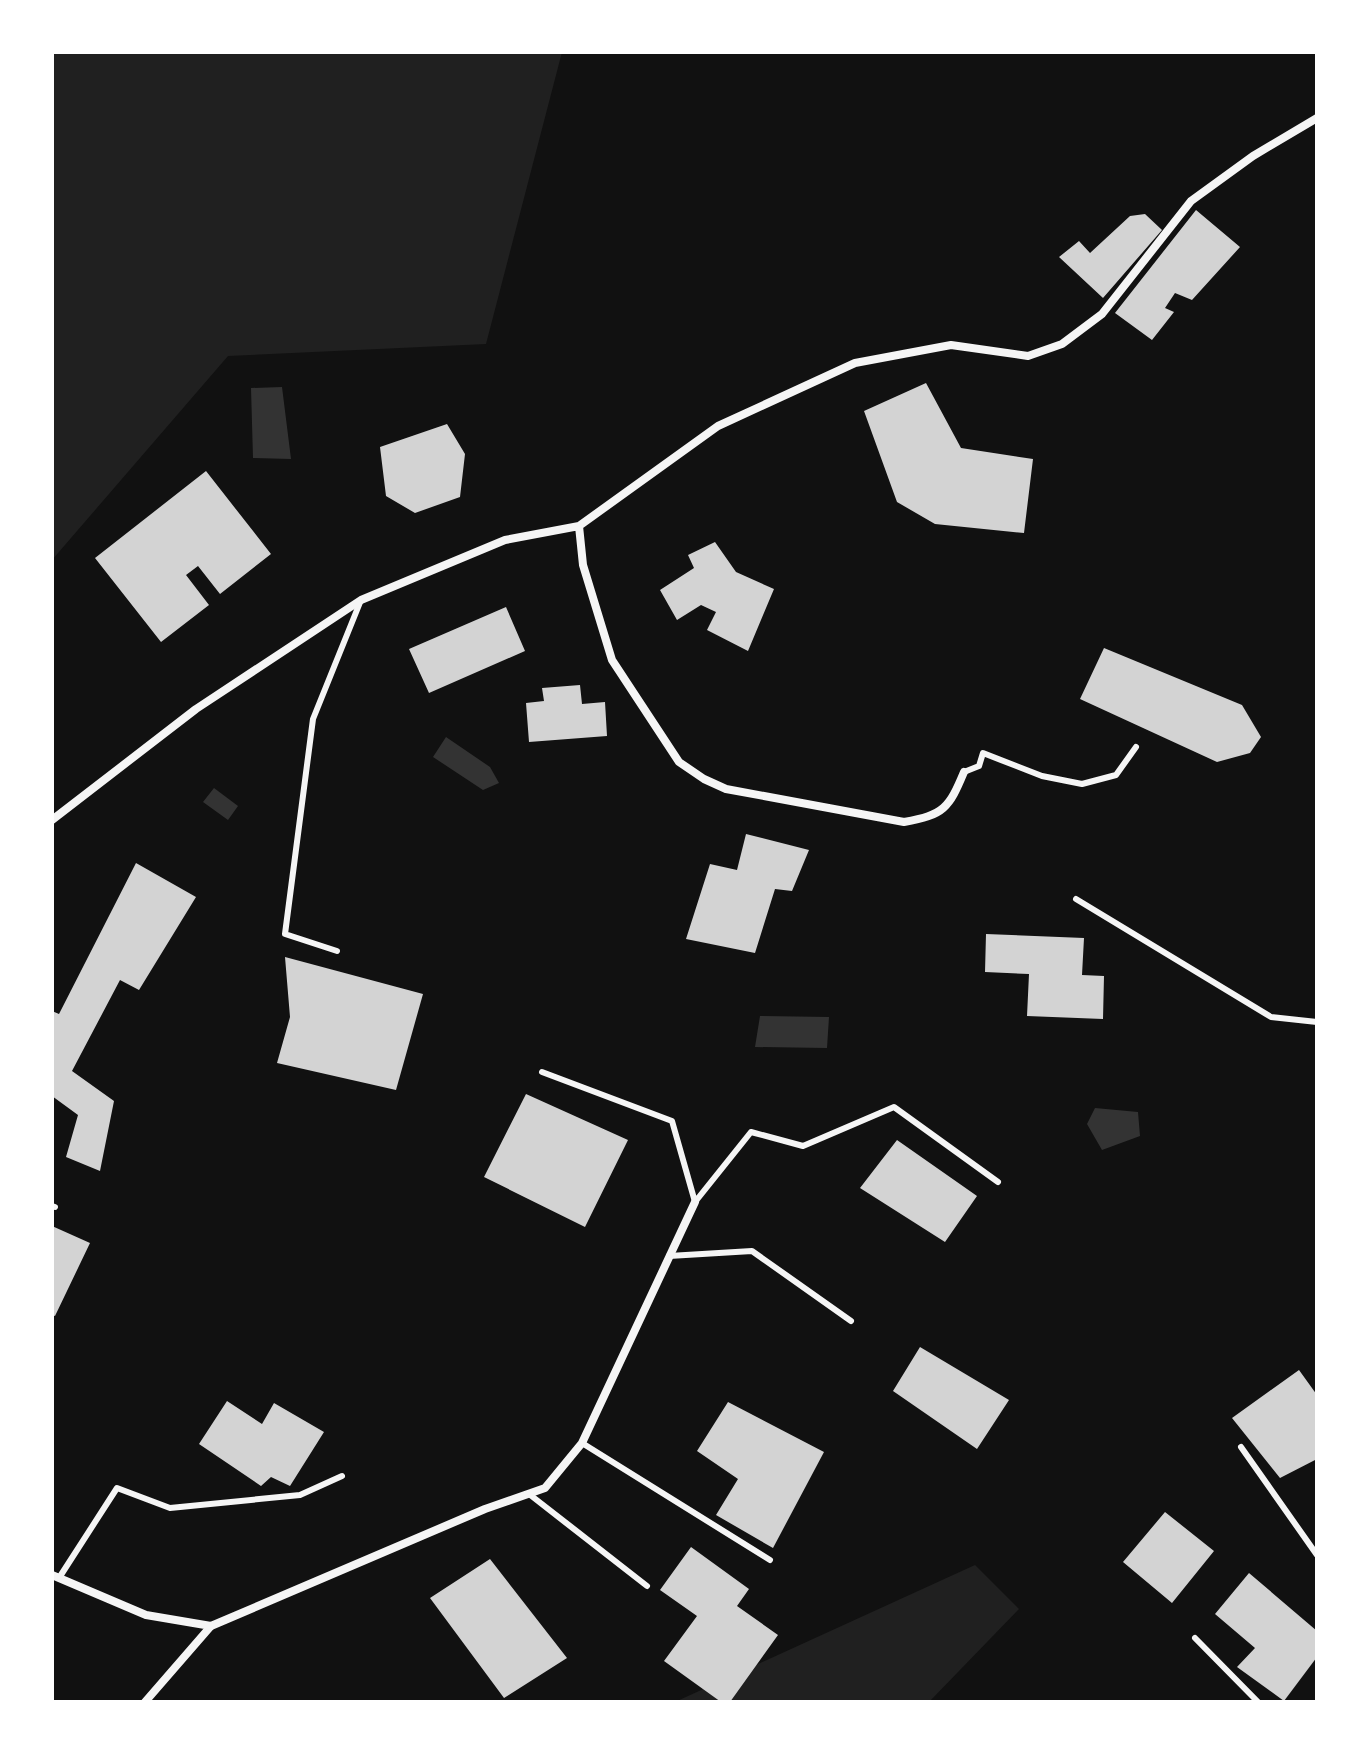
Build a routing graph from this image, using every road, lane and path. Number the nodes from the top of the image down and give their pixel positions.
1 (1317, 118) edge
2 (579, 526) junction
3 (361, 600) junction
4 (1136, 747) dead end
5 (964, 772) joint
6 (52, 820) edge
7 (1076, 899) dead end
8 (337, 951) dead end
9 (1317, 1022) edge
10 (542, 1072) dead end
11 (998, 1182) dead end
12 (695, 1202) junction
13 (669, 1256) junction
14 (851, 1321) dead end
15 (582, 1443) junction
16 (1241, 1447) dead end
17 (342, 1476) dead end
18 (529, 1494) junction
19 (1317, 1555) edge
20 (770, 1560) dead end
21 (55, 1576) edge
22 (647, 1586) dead end
23 (211, 1626) junction
24 (1195, 1638) dead end
25 (145, 1702) edge
26 (1258, 1702) edge

1 - 2 street
2 - 3 street
2 - 5 street
3 - 6 street
3 - 8 lane
4 - 5 lane
7 - 9 lane
10 - 12 lane
11 - 12 lane
12 - 13 street
13 - 14 lane
13 - 15 street
15 - 18 street
15 - 20 lane
16 - 19 lane
17 - 21 lane
18 - 22 lane
18 - 23 street
21 - 23 street
23 - 25 street
24 - 26 lane

